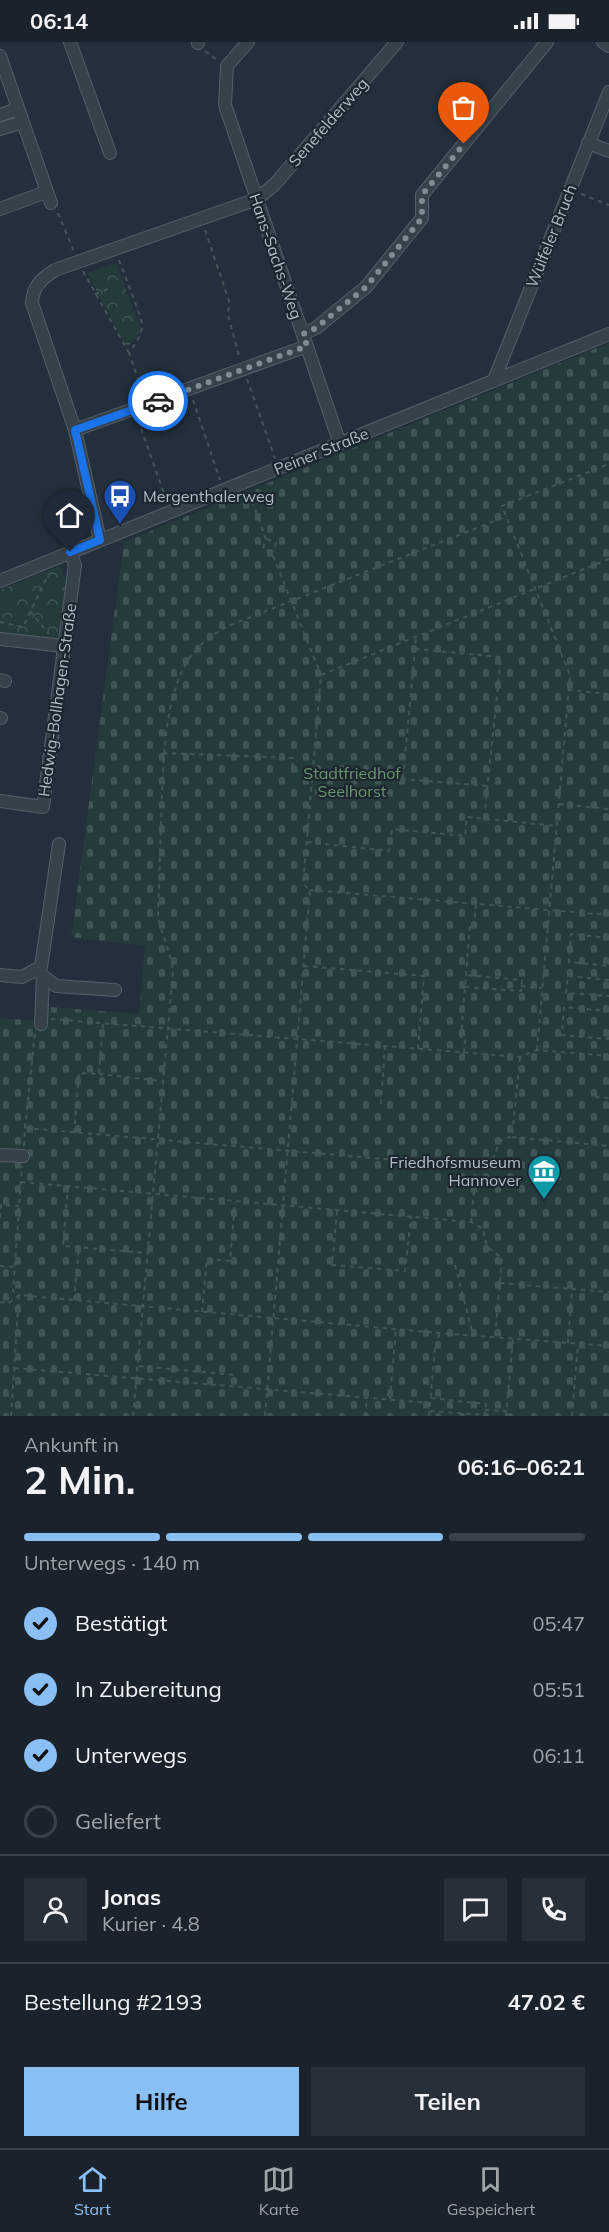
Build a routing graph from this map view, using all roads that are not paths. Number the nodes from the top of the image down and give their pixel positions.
1 (70, 42) edge
2 (248, 42) edge
3 (397, 42) edge
4 (547, 42) edge
5 (603, 42) edge
6 (609, 46) edge
7 (0, 56) edge
8 (609, 92) edge
9 (18, 109) junction
10 (0, 116) edge
11 (23, 122) junction
12 (0, 129) edge
13 (588, 143) junction
14 (609, 151) edge
15 (110, 153) dead end
16 (257, 199) junction
17 (0, 209) edge
18 (609, 334) edge
19 (305, 340) junction
20 (494, 380) junction
21 (75, 430) junction
22 (340, 444) junction
23 (100, 540) junction
24 (70, 552) junction
25 (0, 581) edge
26 (0, 639) edge
27 (58, 646) junction
28 (0, 801) edge
29 (58, 844) dead end
30 (39, 973) junction
31 (0, 975) edge
32 (115, 990) dead end
33 (41, 1023) road end
34 (0, 1155) edge
35 (22, 1156) road end

1 - 15 street
2 - 16 street, Hans-Sachs-Weg
3 - 16 street, Senefelderweg
4 - 19 street
5 - 6 street
7 - 9 street
8 - 13 street, Wülfeler Bruch
9 - 10 street
9 - 11 street
11 - 12 street
11 - 17 street
13 - 14 street
13 - 20 street, Wülfeler Bruch
16 - 19 street, Hans-Sachs-Weg
16 - 21 street
18 - 20 street, Peiner Straße
19 - 21 street
19 - 22 street, Hans-Sachs-Weg
20 - 22 street, Peiner Straße
21 - 23 street
22 - 23 street, Peiner Straße
23 - 24 street, Peiner Straße
24 - 25 street, Peiner Straße
24 - 27 street, Hedwig-Bollhagen-Straße
26 - 27 street
27 - 28 street, Hedwig-Bollhagen-Straße
29 - 30 street
30 - 31 street
30 - 32 street
30 - 33 street
34 - 35 street

